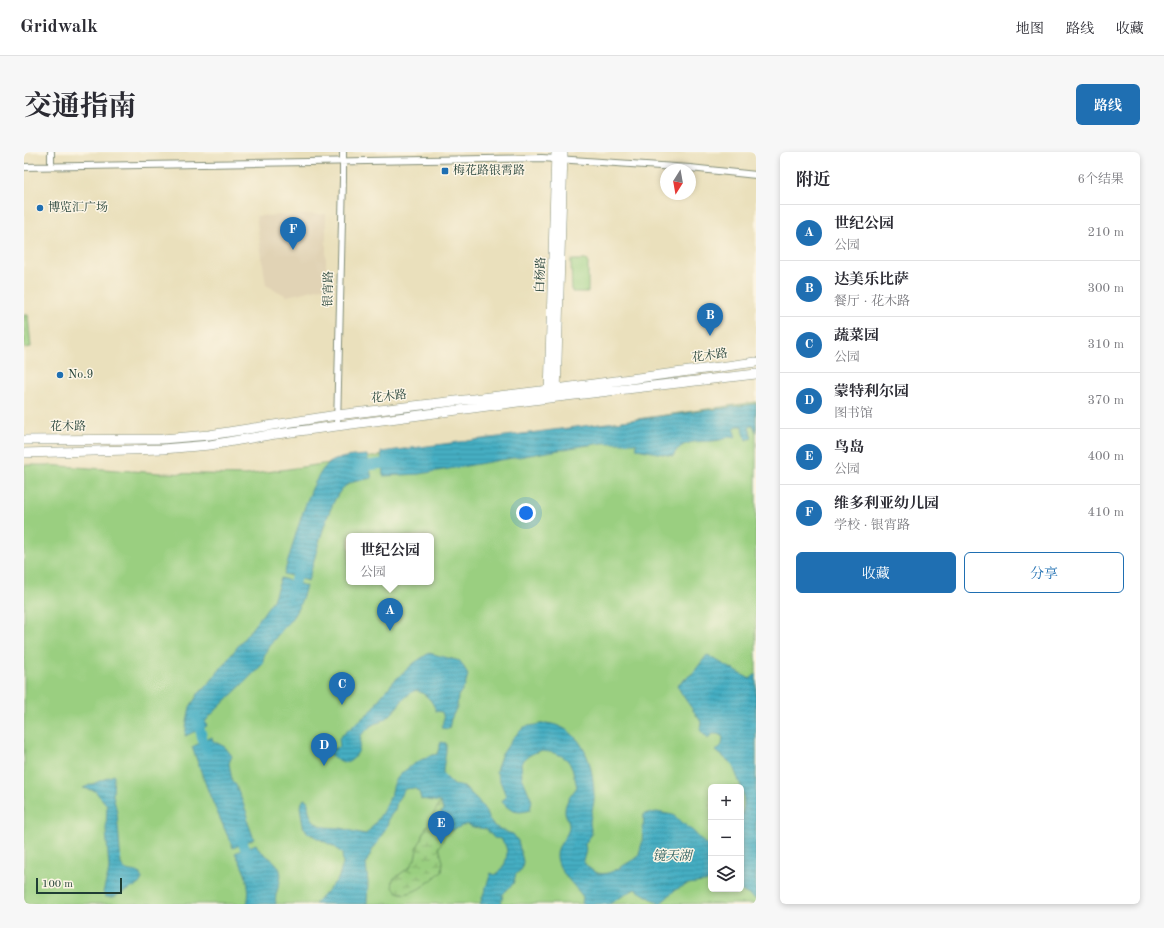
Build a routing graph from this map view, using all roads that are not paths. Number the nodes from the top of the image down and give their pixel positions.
1 (51, 152) edge
2 (343, 152) edge
3 (559, 155) edge
4 (343, 162) junction
5 (51, 166) junction
6 (24, 167) edge
7 (756, 174) edge
8 (756, 362) edge
9 (756, 374) edge
10 (553, 394) junction
11 (337, 415) junction
12 (337, 426) junction
13 (24, 440) edge
14 (24, 453) edge

1 - 5 street
2 - 4 street, 银宵路
3 - 4 street
3 - 7 street
3 - 10 main road, 白杨路
4 - 5 street
4 - 11 street, 银宵路
5 - 6 street
8 - 10 main road, 花木路
9 - 10 main road, 花木路
10 - 11 main road, 花木路
10 - 12 main road, 花木路
11 - 12 street, 银宵路
11 - 13 main road, 花木路
12 - 14 main road, 花木路

